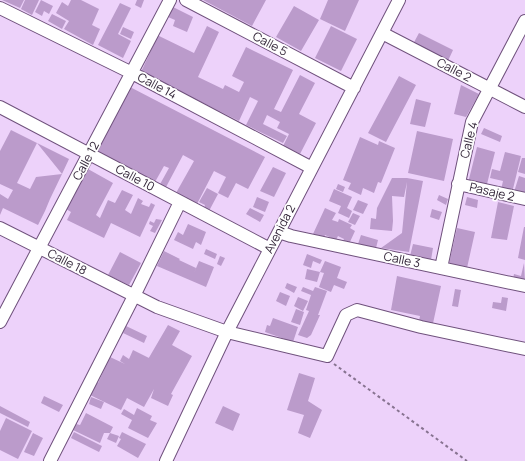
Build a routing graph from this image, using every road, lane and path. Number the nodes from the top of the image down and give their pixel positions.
1 (170, 0) edge
2 (186, 0) edge
3 (395, 2) edge
4 (0, 8) edge
5 (525, 21) edge
6 (382, 33) junction
7 (132, 73) junction
8 (354, 88) junction
9 (490, 88) junction
10 (0, 107) edge
11 (525, 107) edge
12 (90, 154) junction
13 (312, 168) junction
14 (458, 184) junction
15 (525, 199) edge
16 (180, 202) junction
17 (0, 228) edge
18 (279, 232) junction
19 (40, 248) junction
20 (270, 248) junction
21 (441, 268) junction
22 (525, 286) edge
23 (134, 296) junction
24 (0, 322) edge
25 (227, 332) junction
26 (525, 349) edge
27 (327, 356) junction
28 (50, 461) edge
29 (166, 461) edge
30 (467, 461) edge

1 - 7 street, Calle 12
2 - 8 street, Calle 5
3 - 6 street, Avenida 2
4 - 7 street, Calle 14
5 - 9 street, Calle 4
6 - 8 street, Avenida 2
6 - 9 street, Calle 2
7 - 12 street, Calle 12
7 - 13 street, Calle 14
8 - 13 street, Avenida 2
9 - 11 street, Calle 2
9 - 14 street, Calle 4
10 - 12 street, Calle 10
12 - 16 street, Calle 10
12 - 19 street, Calle 12
13 - 18 street, Avenida 2
14 - 15 street, Pasaje 2
14 - 21 street, Calle 4
16 - 20 street, Calle 10
16 - 23 street
17 - 19 street, Calle 18
18 - 20 street, Avenida 2
18 - 21 street, Calle 3
19 - 23 street, Calle 18
19 - 24 street, Calle 12
20 - 25 street, Avenida 2
21 - 22 street, Calle 3
23 - 25 street, Calle 18
23 - 28 street
25 - 27 street, Calle 18
25 - 29 street, Avenida 2
26 - 27 street
27 - 30 path

